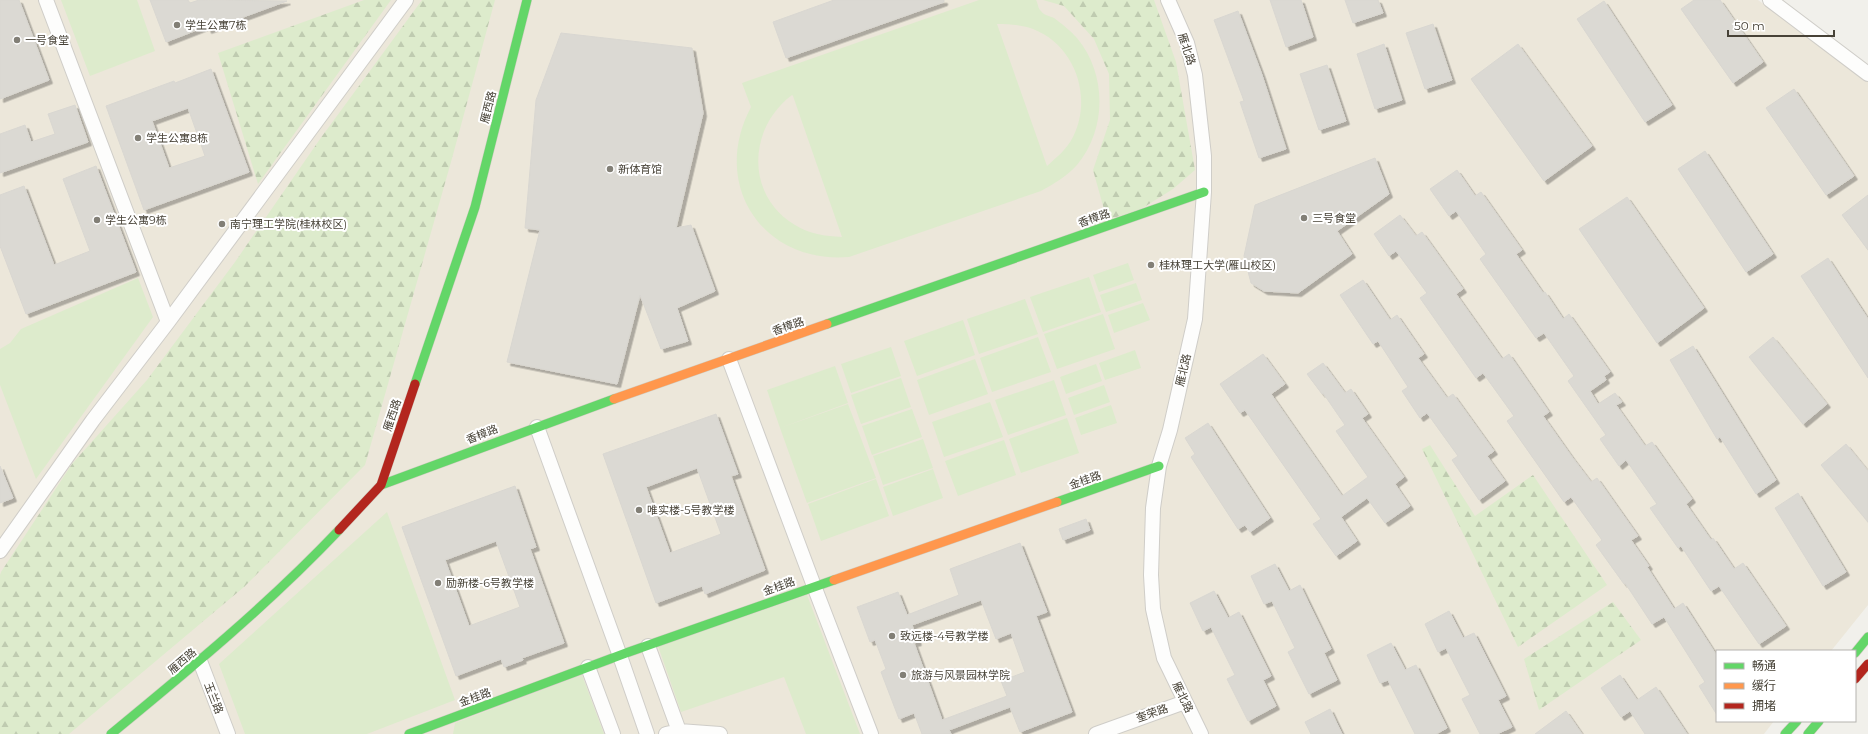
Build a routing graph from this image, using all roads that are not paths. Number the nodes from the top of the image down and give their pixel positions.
1 (46, 0) edge
2 (406, 0) edge
3 (527, 0) edge
4 (1168, 0) edge
5 (1770, 0) edge
6 (1868, 74) edge
7 (1204, 192) junction
8 (168, 322) junction
9 (729, 359) junction
10 (537, 427) junction
11 (1159, 466) junction
12 (382, 485) junction
13 (0, 551) edge
14 (814, 586) junction
15 (1868, 637) edge
16 (648, 646) junction
17 (1856, 652) edge
18 (620, 656) junction
19 (200, 661) junction
20 (1868, 664) edge
21 (588, 667) junction
22 (1856, 679) edge
23 (1185, 702) junction
24 (1796, 722) edge
25 (1818, 722) edge
26 (440, 729) edge
27 (672, 733) edge
28 (111, 734) edge
29 (228, 734) edge
30 (409, 734) edge
31 (613, 734) edge
32 (647, 734) edge
33 (720, 734) edge
34 (871, 734) edge
35 (1096, 734) edge
36 (1201, 734) edge
37 (1786, 734) edge
38 (1808, 734) edge

1 - 8 street
2 - 8 street
3 - 12 street, 雁西路
4 - 7 street, 雁北路
5 - 6 street
7 - 9 street, 香樟路
7 - 11 street, 雁北路
8 - 13 street
9 - 10 street, 香樟路
9 - 14 street
10 - 12 street, 香樟路
10 - 18 street
11 - 14 street, 金桂路
11 - 23 street, 雁北路
12 - 19 street, 雁西路
14 - 16 street, 金桂路
14 - 34 street
15 - 17 street
16 - 18 street, 金桂路
16 - 27 street
18 - 21 street, 金桂路
18 - 32 street
19 - 28 street, 雁西路
19 - 29 street, 玉兰路
20 - 22 street
21 - 26 street, 金桂路
21 - 31 street
23 - 35 street, 奎荣路
23 - 36 street, 雁北路
24 - 37 street
25 - 38 street
26 - 30 street, 金桂路
27 - 33 street

